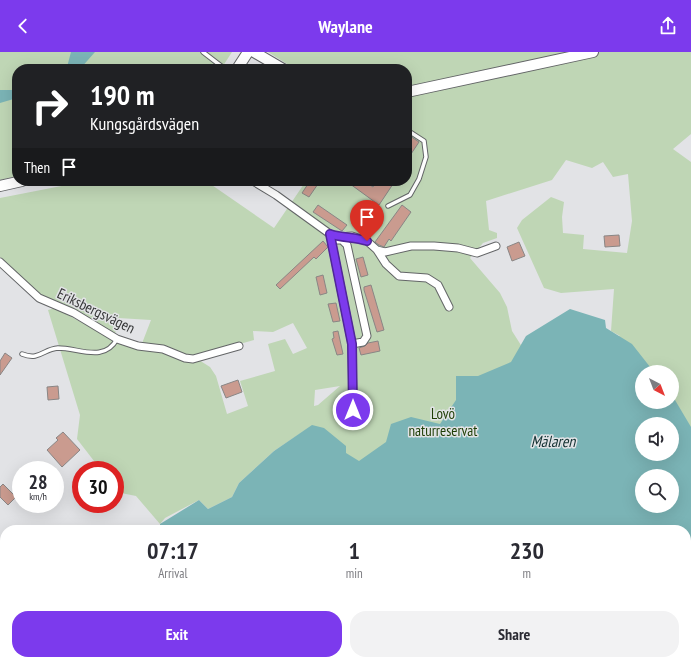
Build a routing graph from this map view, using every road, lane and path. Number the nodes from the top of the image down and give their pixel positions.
1 (203, 52) edge
2 (248, 52) edge
3 (254, 52) edge
4 (593, 52) edge
5 (219, 64) edge
6 (240, 64) edge
7 (274, 64) edge
8 (412, 91) edge
9 (412, 133) edge
10 (12, 183) edge
11 (0, 186) edge
12 (261, 186) edge
13 (388, 206) dead end
14 (331, 237) junction
15 (496, 246) dead end
16 (377, 250) junction
17 (0, 262) edge
18 (449, 307) dead end
19 (117, 339) junction
20 (352, 344) junction
21 (239, 346) dead end
22 (22, 354) dead end
23 (353, 410) dead end

1 - 5 lane
2 - 6 street
3 - 7 street
4 - 8 street
9 - 13 lane
10 - 11 street
12 - 14 street
14 - 16 street
14 - 20 street
14 - 20 street
15 - 16 street
16 - 18 street
17 - 19 street, Eriksbergsvägen
19 - 21 street, Eriksbergsvägen
19 - 22 lane
20 - 23 street

